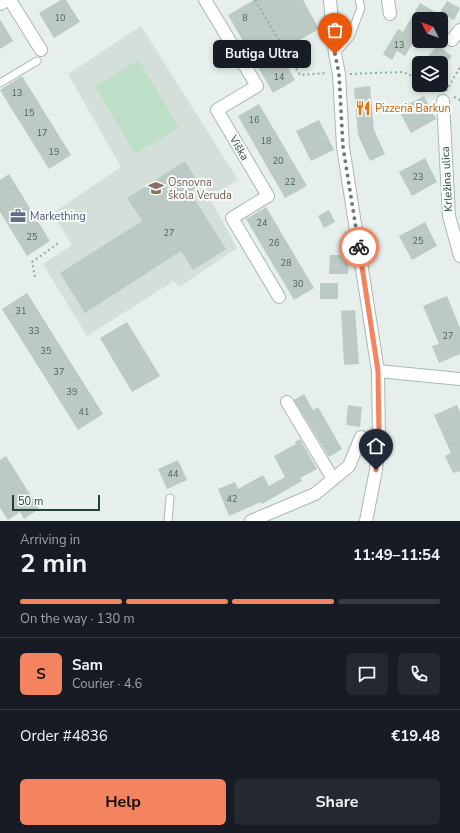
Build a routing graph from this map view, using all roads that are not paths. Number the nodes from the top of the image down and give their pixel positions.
1 (7, 0) edge
2 (10, 0) edge
3 (205, 0) edge
4 (330, 0) edge
5 (359, 0) edge
6 (388, 0) edge
7 (0, 4) edge
8 (390, 14) dead end
9 (460, 30) edge
10 (452, 40) dead end
11 (335, 54) junction
12 (39, 55) joint
13 (0, 83) edge
14 (443, 101) dead end
15 (460, 256) edge
16 (279, 297) dead end
17 (378, 371) junction
18 (460, 380) edge
19 (287, 402) dead end
20 (362, 437) dead end
21 (333, 479) junction
22 (170, 498) dead end
23 (168, 521) edge
24 (251, 521) edge
25 (366, 521) edge

1 - 7 street
2 - 12 street
3 - 16 street, Viška
4 - 11 street
5 - 11 lane
6 - 8 street
9 - 10 street
11 - 17 street
12 - 13 lane
14 - 15 street, Krležina ulica
17 - 18 street
17 - 25 street
19 - 21 street
20 - 21 street
21 - 24 street
22 - 23 lane

